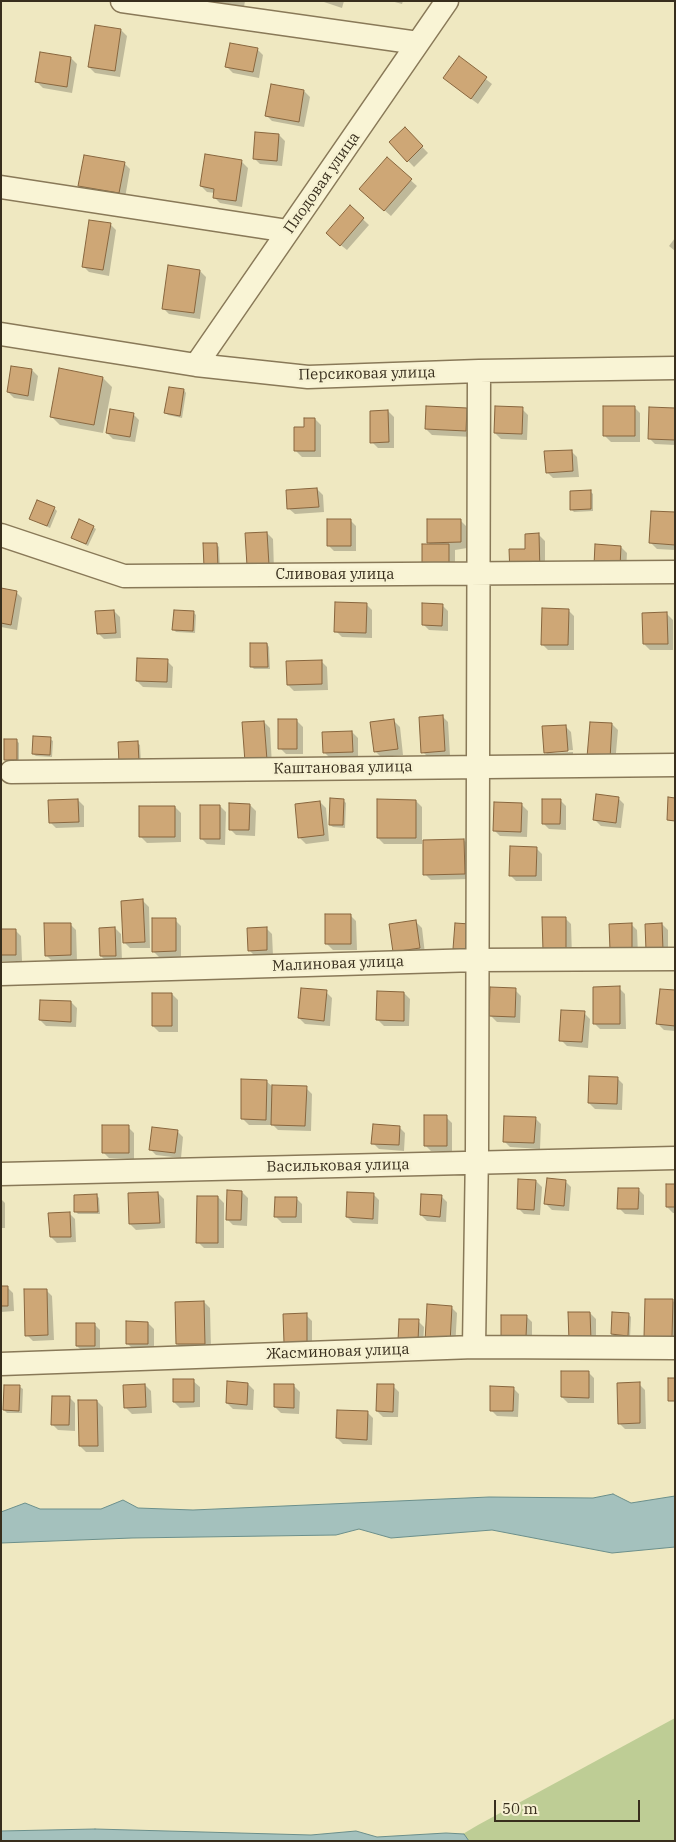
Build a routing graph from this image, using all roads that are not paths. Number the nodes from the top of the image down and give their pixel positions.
1 (122, 1) edge
2 (447, 1) edge
3 (418, 43) junction
4 (1, 187) edge
5 (288, 231) junction
6 (1, 334) edge
7 (196, 365) junction
8 (675, 368) edge
9 (479, 370) junction
10 (1, 535) edge
11 (675, 572) edge
12 (478, 574) junction
13 (675, 765) edge
14 (478, 766) junction
15 (11, 772) dead end
16 (675, 959) edge
17 (477, 960) junction
18 (1, 974) edge
19 (675, 1158) edge
20 (477, 1163) junction
21 (1, 1174) edge
22 (474, 1348) junction
23 (675, 1348) edge
24 (1, 1364) edge

1 - 3 street
2 - 3 street, Плодовая улица
3 - 5 street, Плодовая улица
4 - 5 street
5 - 7 street, Плодовая улица
6 - 7 street, Персиковая улица
7 - 9 street, Персиковая улица
8 - 9 street, Персиковая улица
9 - 12 street
10 - 12 street, Сливовая улица
11 - 12 street, Сливовая улица
12 - 14 street
13 - 14 street, Каштановая улица
14 - 15 street, Каштановая улица
14 - 17 street
16 - 17 street, Малиновая улица
17 - 18 street, Малиновая улица
17 - 20 street
19 - 20 street, Васильковая улица
20 - 21 street, Васильковая улица
20 - 22 street
22 - 23 street, Жасминовая улица
22 - 24 street, Жасминовая улица

